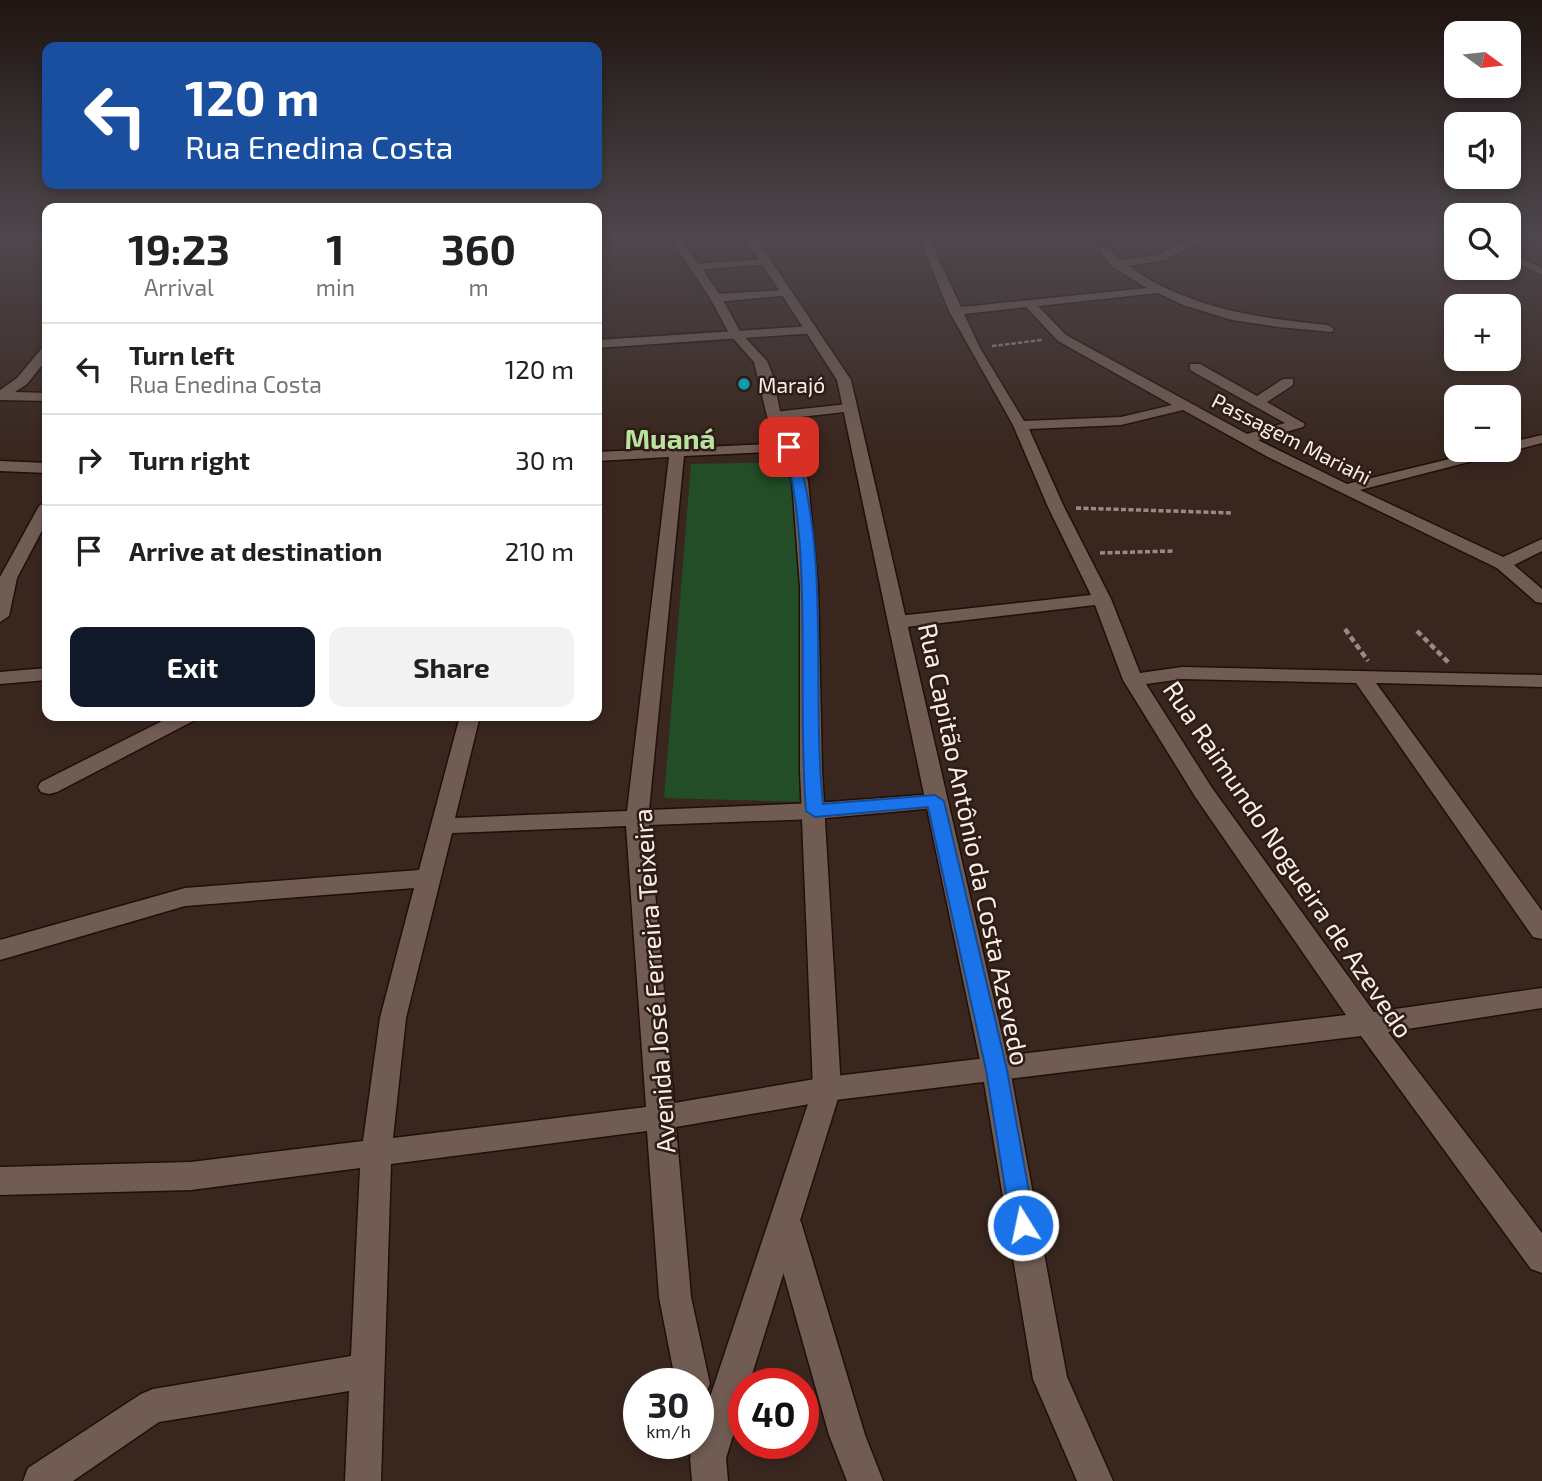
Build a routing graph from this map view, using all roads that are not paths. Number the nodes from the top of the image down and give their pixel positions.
1 (721, 307) edge
2 (796, 307) edge
3 (953, 307) edge
4 (996, 307) edge
5 (1032, 307) edge
6 (1197, 307) edge
7 (955, 311) junction
8 (1328, 329) dead end
9 (812, 330) junction
10 (736, 335) junction
11 (602, 344) edge
12 (42, 357) edge
13 (1195, 368) dead end
14 (1288, 382) dead end
15 (0, 396) edge
16 (42, 397) edge
17 (1257, 402) junction
18 (1184, 406) junction
19 (848, 408) junction
20 (774, 416) junction
21 (1020, 425) junction
22 (1244, 439) junction
23 (1542, 439) edge
24 (1521, 445) edge
25 (789, 447) junction
26 (677, 452) junction
27 (602, 456) edge
28 (1454, 462) edge
29 (0, 466) edge
30 (42, 468) edge
31 (1344, 489) junction
32 (42, 515) edge
33 (1542, 544) edge
34 (1503, 564) junction
35 (1542, 598) edge
36 (1102, 599) junction
37 (0, 616) edge
38 (898, 622) junction
39 (42, 674) edge
40 (1371, 677) junction
41 (0, 678) edge
42 (1133, 680) junction
43 (1542, 681) edge
44 (178, 721) edge
45 (469, 721) edge
46 (49, 786) dead end
47 (935, 801) junction
48 (815, 811) junction
49 (637, 820) junction
50 (442, 826) junction
51 (428, 878) junction
52 (1542, 930) edge
53 (0, 950) edge
54 (1542, 998) edge
55 (1366, 1024) junction
56 (996, 1070) junction
57 (827, 1089) junction
58 (662, 1117) junction
59 (376, 1153) junction
60 (0, 1181) edge
61 (785, 1222) junction
62 (1540, 1253) edge
63 (690, 1368) edge
64 (367, 1371) junction
65 (709, 1470) edge
66 (41, 1481) edge
67 (363, 1481) edge
68 (865, 1481) edge
69 (1095, 1481) edge

1 - 10 street
2 - 9 street, Rua Capitão Antônio da Costa Azevedo
3 - 7 street, Rua Raimundo Nogueira de Azevedo
4 - 7 street
5 - 18 street, Passagem Mariahi
6 - 8 street
7 - 21 street, Rua Raimundo Nogueira de Azevedo
9 - 10 street
9 - 19 street, Rua Capitão Antônio da Costa Azevedo
10 - 11 street
10 - 20 street
12 - 15 street
13 - 17 street
14 - 17 street
15 - 16 street
17 - 22 street
18 - 21 street
18 - 22 street, Passagem Mariahi
19 - 20 street
19 - 38 street, Rua Capitão Antônio da Costa Azevedo
20 - 25 street
21 - 36 street, Rua Raimundo Nogueira de Azevedo
22 - 31 street, Passagem Mariahi
23 - 24 street
25 - 26 street
25 - 48 street
26 - 27 street
26 - 49 street, Avenida José Ferreira Teixeira
28 - 31 street
29 - 30 street
31 - 34 street, Passagem Mariahi
32 - 37 street
33 - 34 street
34 - 35 street, Passagem Mariahi
36 - 38 street
36 - 42 street, Rua Raimundo Nogueira de Azevedo
38 - 47 street, Rua Capitão Antônio da Costa Azevedo
39 - 41 street
40 - 42 street
40 - 43 street
40 - 52 street
42 - 55 street, Rua Raimundo Nogueira de Azevedo
44 - 46 street
45 - 50 street
47 - 48 street
47 - 56 street, Rua Capitão Antônio da Costa Azevedo
48 - 49 street
48 - 57 street
49 - 50 street
49 - 58 street, Avenida José Ferreira Teixeira
50 - 51 street
51 - 53 street
51 - 59 street
54 - 55 street
55 - 56 street
55 - 62 street, Rua Raimundo Nogueira de Azevedo
56 - 57 street
56 - 69 street, Rua Capitão Antônio da Costa Azevedo
57 - 58 street
57 - 61 street
58 - 59 street
58 - 63 street, Avenida José Ferreira Teixeira
59 - 60 street
59 - 64 street
61 - 65 street
61 - 68 street
64 - 66 street
64 - 67 street

